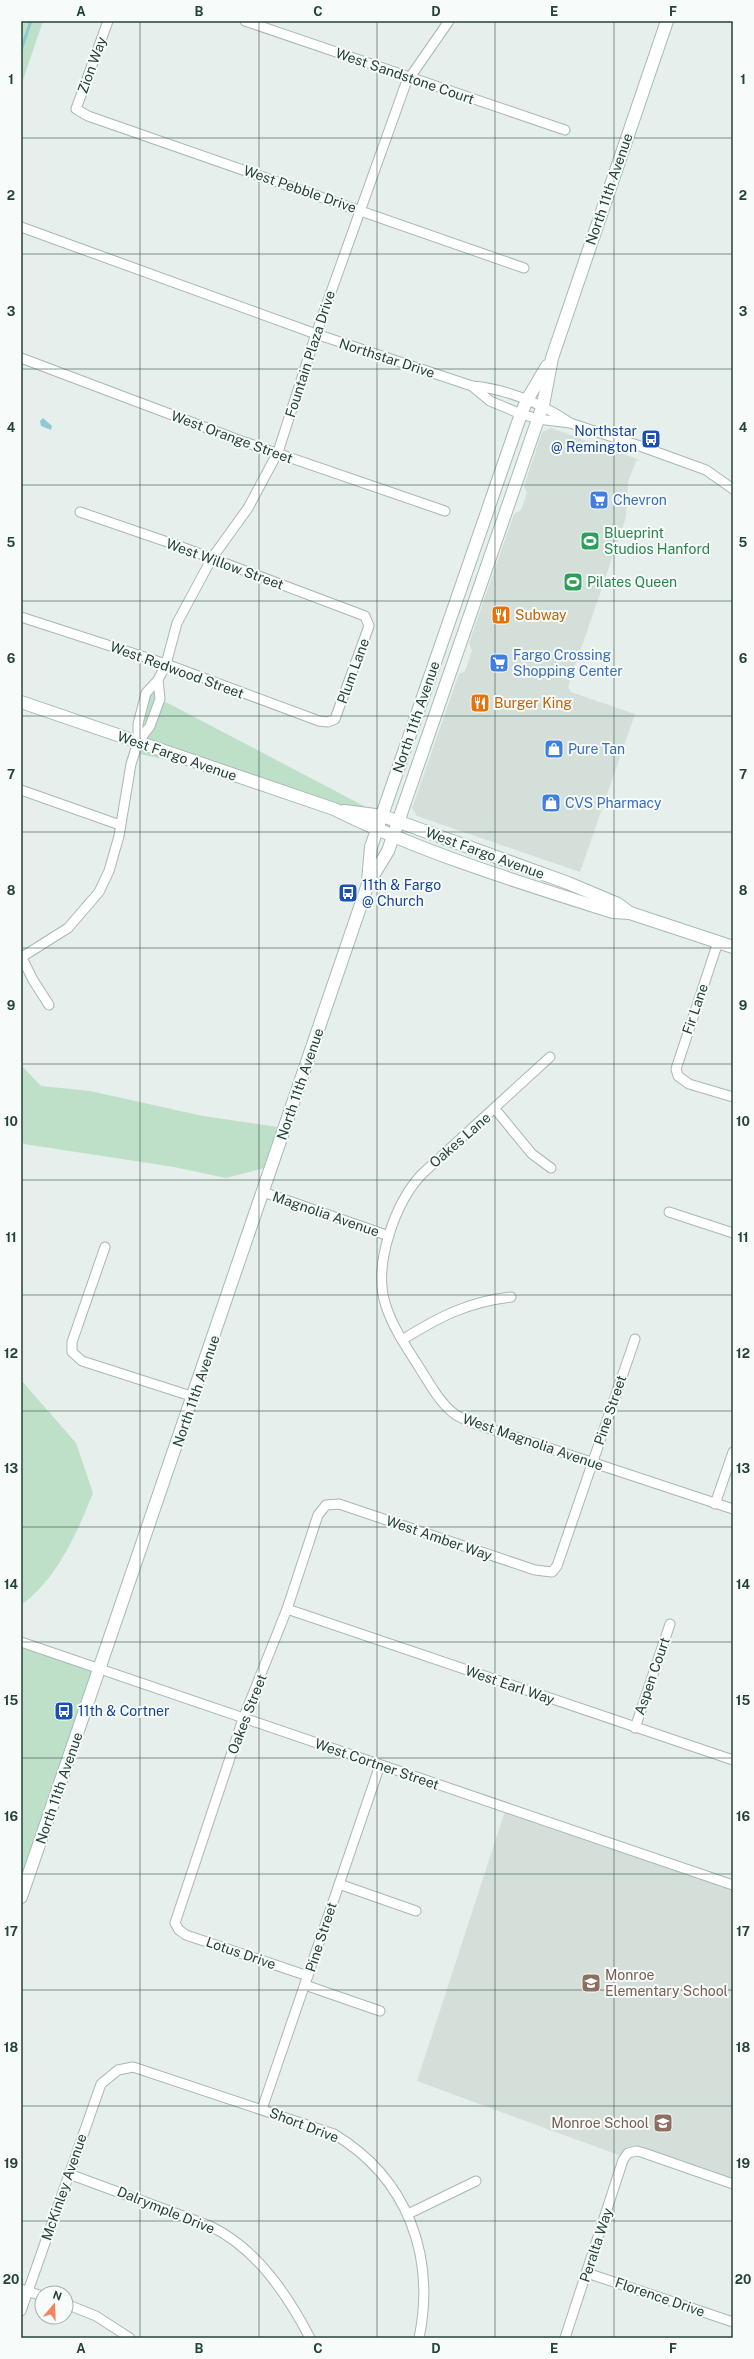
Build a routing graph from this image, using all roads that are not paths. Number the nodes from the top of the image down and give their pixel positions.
1 (108, 21) edge
2 (245, 21) edge
3 (449, 21) edge
4 (667, 21) edge
5 (410, 77) junction
6 (76, 109) joint
7 (565, 130) dead end
8 (361, 210) junction
9 (21, 227) edge
10 (524, 268) dead end
11 (316, 334) junction
12 (21, 358) edge
13 (552, 358) junction
14 (472, 386) junction
15 (527, 400) junction
16 (543, 405) junction
17 (521, 414) junction
18 (538, 419) junction
19 (570, 423) junction
20 (278, 454) junction
21 (733, 489) edge
22 (445, 511) dead end
23 (80, 512) dead end
24 (472, 551) junction
25 (212, 558) junction
26 (21, 617) edge
27 (368, 619) joint
28 (456, 658) junction
29 (166, 664) junction
30 (158, 680) junction
31 (21, 702) edge
32 (332, 722) joint
33 (138, 742) junction
34 (21, 790) edge
35 (334, 809) junction
36 (383, 816) junction
37 (398, 821) junction
38 (120, 825) junction
39 (378, 831) junction
40 (392, 836) junction
41 (368, 884) junction
42 (630, 913) junction
43 (718, 942) junction
44 (733, 947) edge
45 (21, 957) edge
46 (49, 1005) dead end
47 (550, 1057) dead end
48 (733, 1098) edge
49 (495, 1109) junction
50 (551, 1168) dead end
51 (263, 1192) junction
52 (669, 1212) dead end
53 (733, 1233) edge
54 (389, 1236) junction
55 (105, 1247) dead end
56 (511, 1298) dead end
57 (635, 1339) dead end
58 (402, 1340) junction
59 (194, 1397) junction
60 (733, 1452) edge
61 (592, 1462) junction
62 (715, 1504) junction
63 (326, 1505) joint
64 (733, 1509) edge
65 (552, 1572) joint
66 (287, 1609) junction
67 (670, 1624) dead end
68 (21, 1642) edge
69 (101, 1669) junction
70 (243, 1719) junction
71 (635, 1728) junction
72 (733, 1760) edge
73 (380, 1766) junction
74 (339, 1884) junction
75 (733, 1885) edge
76 (21, 1897) edge
77 (416, 1910) dead end
78 (175, 1926) joint
79 (307, 1981) junction
80 (380, 2012) dead end
81 (118, 2070) joint
82 (262, 2109) junction
83 (70, 2174) junction
84 (476, 2180) dead end
85 (733, 2184) edge
86 (408, 2214) junction
87 (587, 2272) junction
88 (24, 2290) edge
89 (34, 2293) edge
90 (74, 2307) edge
91 (21, 2311) edge
92 (733, 2322) edge
93 (130, 2338) edge
94 (310, 2338) edge
95 (419, 2338) edge
96 (565, 2338) edge

1 - 6 street, Zion Way
2 - 5 street, West Sandstone Court
3 - 5 street, Fountain Plaza Drive
4 - 13 main road, North 11th Avenue
5 - 7 street, West Sandstone Court
5 - 8 street, Fountain Plaza Drive
6 - 8 street, West Pebble Drive
8 - 10 street, West Pebble Drive
8 - 11 street, Fountain Plaza Drive
9 - 11 street, Northstar Drive
11 - 14 street, Northstar Drive
11 - 20 street, Fountain Plaza Drive
12 - 20 street, West Orange Street
13 - 15 main road, North 11th Avenue
13 - 16 main road, North 11th Avenue
14 - 15 street, Northstar Drive
14 - 17 street, Northstar Drive
15 - 16 street, Northstar Drive
15 - 17 main road, North 11th Avenue
16 - 18 main road, North 11th Avenue
16 - 19 street, Northstar Drive
17 - 18 street, Northstar Drive
17 - 24 main road, North 11th Avenue
18 - 19 street, Northstar Drive
18 - 28 main road, North 11th Avenue
19 - 21 street, Northstar Drive
20 - 22 street, West Orange Street
20 - 25 street, Fountain Plaza Drive
23 - 25 street, West Willow Street
24 - 28 main road, North 11th Avenue
24 - 36 main road, North 11th Avenue
25 - 27 street, West Willow Street
25 - 29 street, Fountain Plaza Drive
26 - 29 street, West Redwood Street
27 - 32 street, Plum Lane
28 - 37 main road, North 11th Avenue
29 - 30 street, Fountain Plaza Drive
29 - 32 street, West Redwood Street
30 - 33 street, Fountain Plaza Drive
30 - 33 street, Fountain Plaza Drive
31 - 33 main road, West Fargo Avenue
33 - 35 main road, West Fargo Avenue
33 - 38 street, Fountain Plaza Drive
34 - 38 street
35 - 36 main road, West Fargo Avenue
35 - 39 main road, West Fargo Avenue
36 - 37 main road, West Fargo Avenue
36 - 39 main road, North 11th Avenue
37 - 40 main road, North 11th Avenue
37 - 42 main road, West Fargo Avenue
38 - 45 street, Fountain Plaza Drive
39 - 40 main road, West Fargo Avenue
39 - 41 main road, North 11th Avenue
40 - 41 main road, North 11th Avenue
40 - 42 main road, West Fargo Avenue
41 - 51 main road, North 11th Avenue
42 - 43 main road, West Fargo Avenue
43 - 44 main road, West Fargo Avenue
43 - 48 street, Fir Lane
45 - 46 street
47 - 49 street, Oakes Lane
49 - 50 street
49 - 54 street, Oakes Lane
51 - 54 street, Magnolia Avenue
51 - 59 main road, North 11th Avenue
52 - 53 street
54 - 58 street, West Magnolia Avenue
55 - 59 street
56 - 58 street
57 - 61 street, Pine Street
58 - 61 street, West Magnolia Avenue
59 - 69 main road, North 11th Avenue
60 - 62 street
61 - 62 street, West Magnolia Avenue
61 - 65 street, Pine Street
62 - 64 street, West Magnolia Avenue
63 - 65 street, West Amber Way
63 - 66 street, Oakes Street
66 - 70 street, Oakes Street
66 - 71 street, West Earl Way
67 - 71 street, Aspen Court
68 - 69 street, West Cortner Street
69 - 70 street, West Cortner Street
69 - 76 main road, North 11th Avenue
70 - 73 street, West Cortner Street
70 - 78 street, Oakes Street
71 - 72 street, West Earl Way
73 - 74 street, Pine Street
73 - 75 street, West Cortner Street
74 - 77 street
74 - 79 street, Pine Street
78 - 79 street, Lotus Drive
79 - 80 street, Lotus Drive
79 - 82 street, Pine Street
81 - 82 street, Short Drive
81 - 83 street, McKinley Avenue
82 - 86 street, Short Drive
83 - 88 street, McKinley Avenue
83 - 94 street, Dalrymple Drive
84 - 86 street
85 - 87 street, Peralta Way
86 - 95 street, Short Drive
87 - 92 street, Florence Drive
87 - 96 street, Peralta Way
88 - 89 street
88 - 91 street, McKinley Avenue
90 - 93 street

